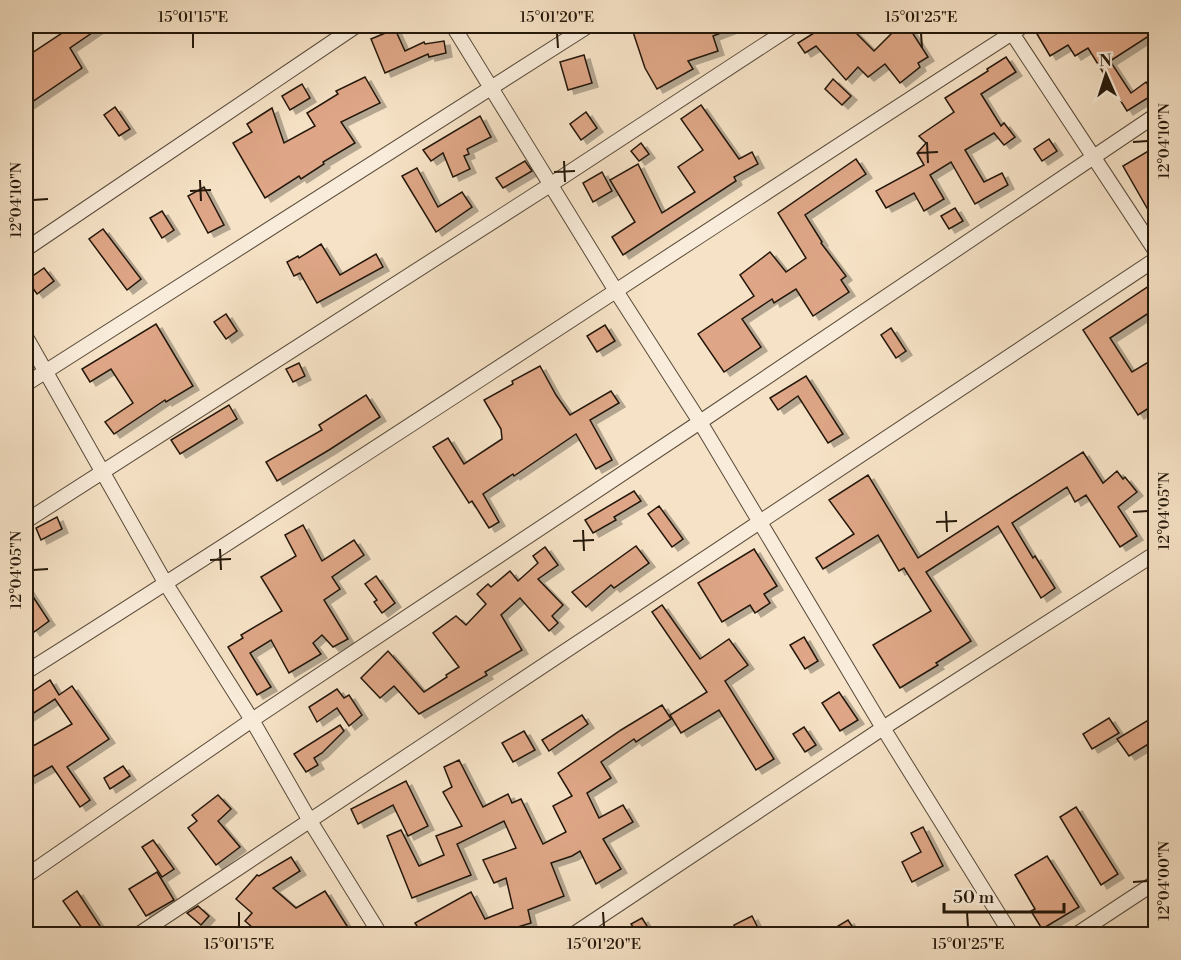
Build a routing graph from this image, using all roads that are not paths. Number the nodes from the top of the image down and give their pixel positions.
1 (356, 26) edge
2 (453, 26) edge
3 (588, 26) edge
4 (793, 26) edge
5 (1013, 28) edge
6 (491, 89) junction
7 (1155, 115) edge
8 (1093, 156) junction
9 (550, 185) junction
10 (26, 249) edge
11 (1155, 252) edge
12 (1155, 260) edge
13 (616, 291) junction
14 (26, 338) edge
15 (46, 372) junction
16 (26, 384) edge
17 (700, 422) junction
18 (103, 473) junction
19 (26, 521) edge
20 (759, 521) junction
21 (1155, 553) edge
22 (166, 584) junction
23 (26, 672) edge
24 (252, 720) junction
25 (883, 728) junction
26 (310, 821) junction
27 (26, 876) edge
28 (1155, 882) edge
29 (139, 934) edge
30 (380, 934) edge
31 (574, 934) edge
32 (1011, 934) edge
33 (1077, 934) edge

1 - 10 street
2 - 6 street
3 - 6 street
4 - 9 street
5 - 8 street
5 - 13 street
6 - 9 street
6 - 15 street
7 - 8 street
8 - 11 street
8 - 17 street
9 - 13 street
9 - 18 street
12 - 20 street
13 - 17 street
13 - 22 street
14 - 15 street
15 - 16 street
15 - 18 street
17 - 20 street
17 - 24 street
18 - 19 street
18 - 22 street
20 - 25 street
20 - 26 street
21 - 25 street
22 - 23 street
22 - 24 street
24 - 26 street
24 - 27 street
25 - 31 street
25 - 32 street
26 - 29 street
26 - 30 street
28 - 33 street

